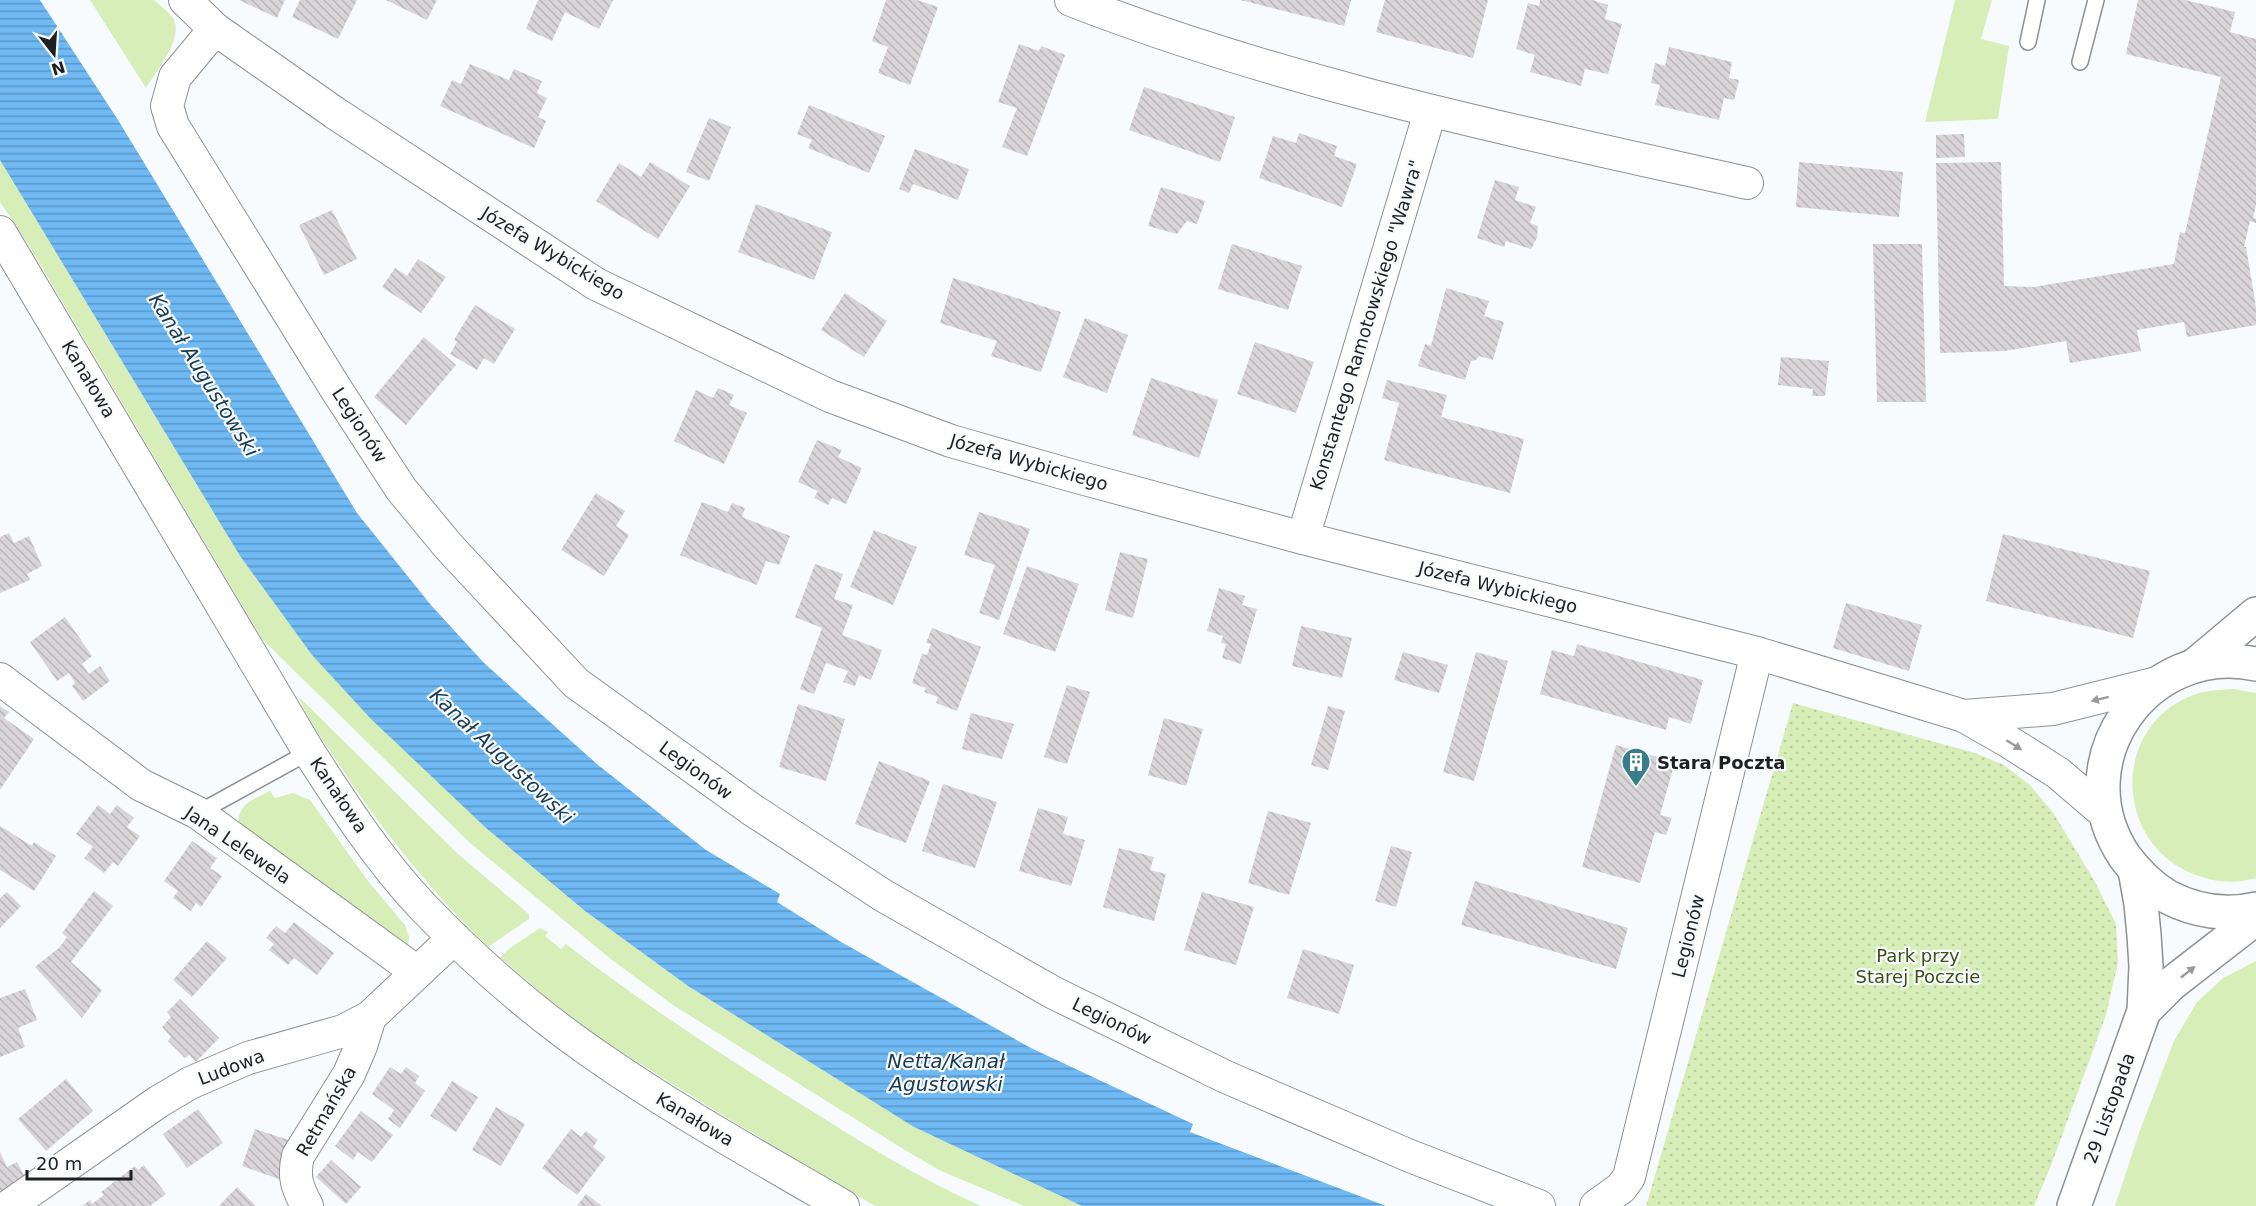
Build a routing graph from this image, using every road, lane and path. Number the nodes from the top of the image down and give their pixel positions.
1 (185, 0) edge
2 (1071, 0) edge
3 (2037, 0) edge
4 (2096, 0) edge
5 (215, 28) junction
6 (2028, 42) dead end
7 (2079, 62) dead end
8 (1430, 112) junction
9 (1747, 183) dead end
10 (0, 231) edge
11 (1303, 538) junction
12 (2256, 614) edge
13 (1757, 653) junction
14 (2256, 664) edge
15 (2194, 666) junction
16 (0, 679) edge
17 (2157, 683) junction
18 (1964, 716) junction
19 (309, 752) junction
20 (198, 813) junction
21 (2106, 814) junction
22 (2134, 870) junction
23 (2256, 909) edge
24 (2256, 918) edge
25 (454, 938) junction
26 (417, 972) junction
27 (2144, 1011) junction
28 (369, 1017) junction
29 (9, 1206) edge
30 (307, 1206) edge
31 (843, 1206) edge
32 (1539, 1206) edge
33 (1596, 1206) edge
34 (2074, 1206) edge

1 - 5 street, Józefa Wybickiego
2 - 8 street
3 - 6 lane
4 - 7 lane
5 - 11 street, Józefa Wybickiego
5 - 32 street, Legionów
8 - 9 street
8 - 11 street, Konstantego Ramotowskiego "Wawra"
10 - 19 street, Kanałowa
11 - 13 street, Józefa Wybickiego
12 - 15 main road
13 - 18 street, Józefa Wybickiego
13 - 33 street, Legionów
14 - 15 main road
15 - 17 main road
16 - 20 street, Jana Lelewela
17 -> 18 street, Józefa Wybickiego
17 - 21 main road
18 -> 21 street, Józefa Wybickiego
19 - 20 lane
19 - 25 street, Kanałowa
20 - 26 street, Jana Lelewela
21 - 22 main road
22 - 23 main road
22 - 27 main road, 29 Listopada
27 -> 24 main road, 29 Listopada
25 - 26 street, Ludowa
25 - 31 street, Kanałowa
26 - 28 street, Ludowa
27 - 34 main road, 29 Listopada
28 - 29 street, Ludowa
28 - 30 street, Retmańska

